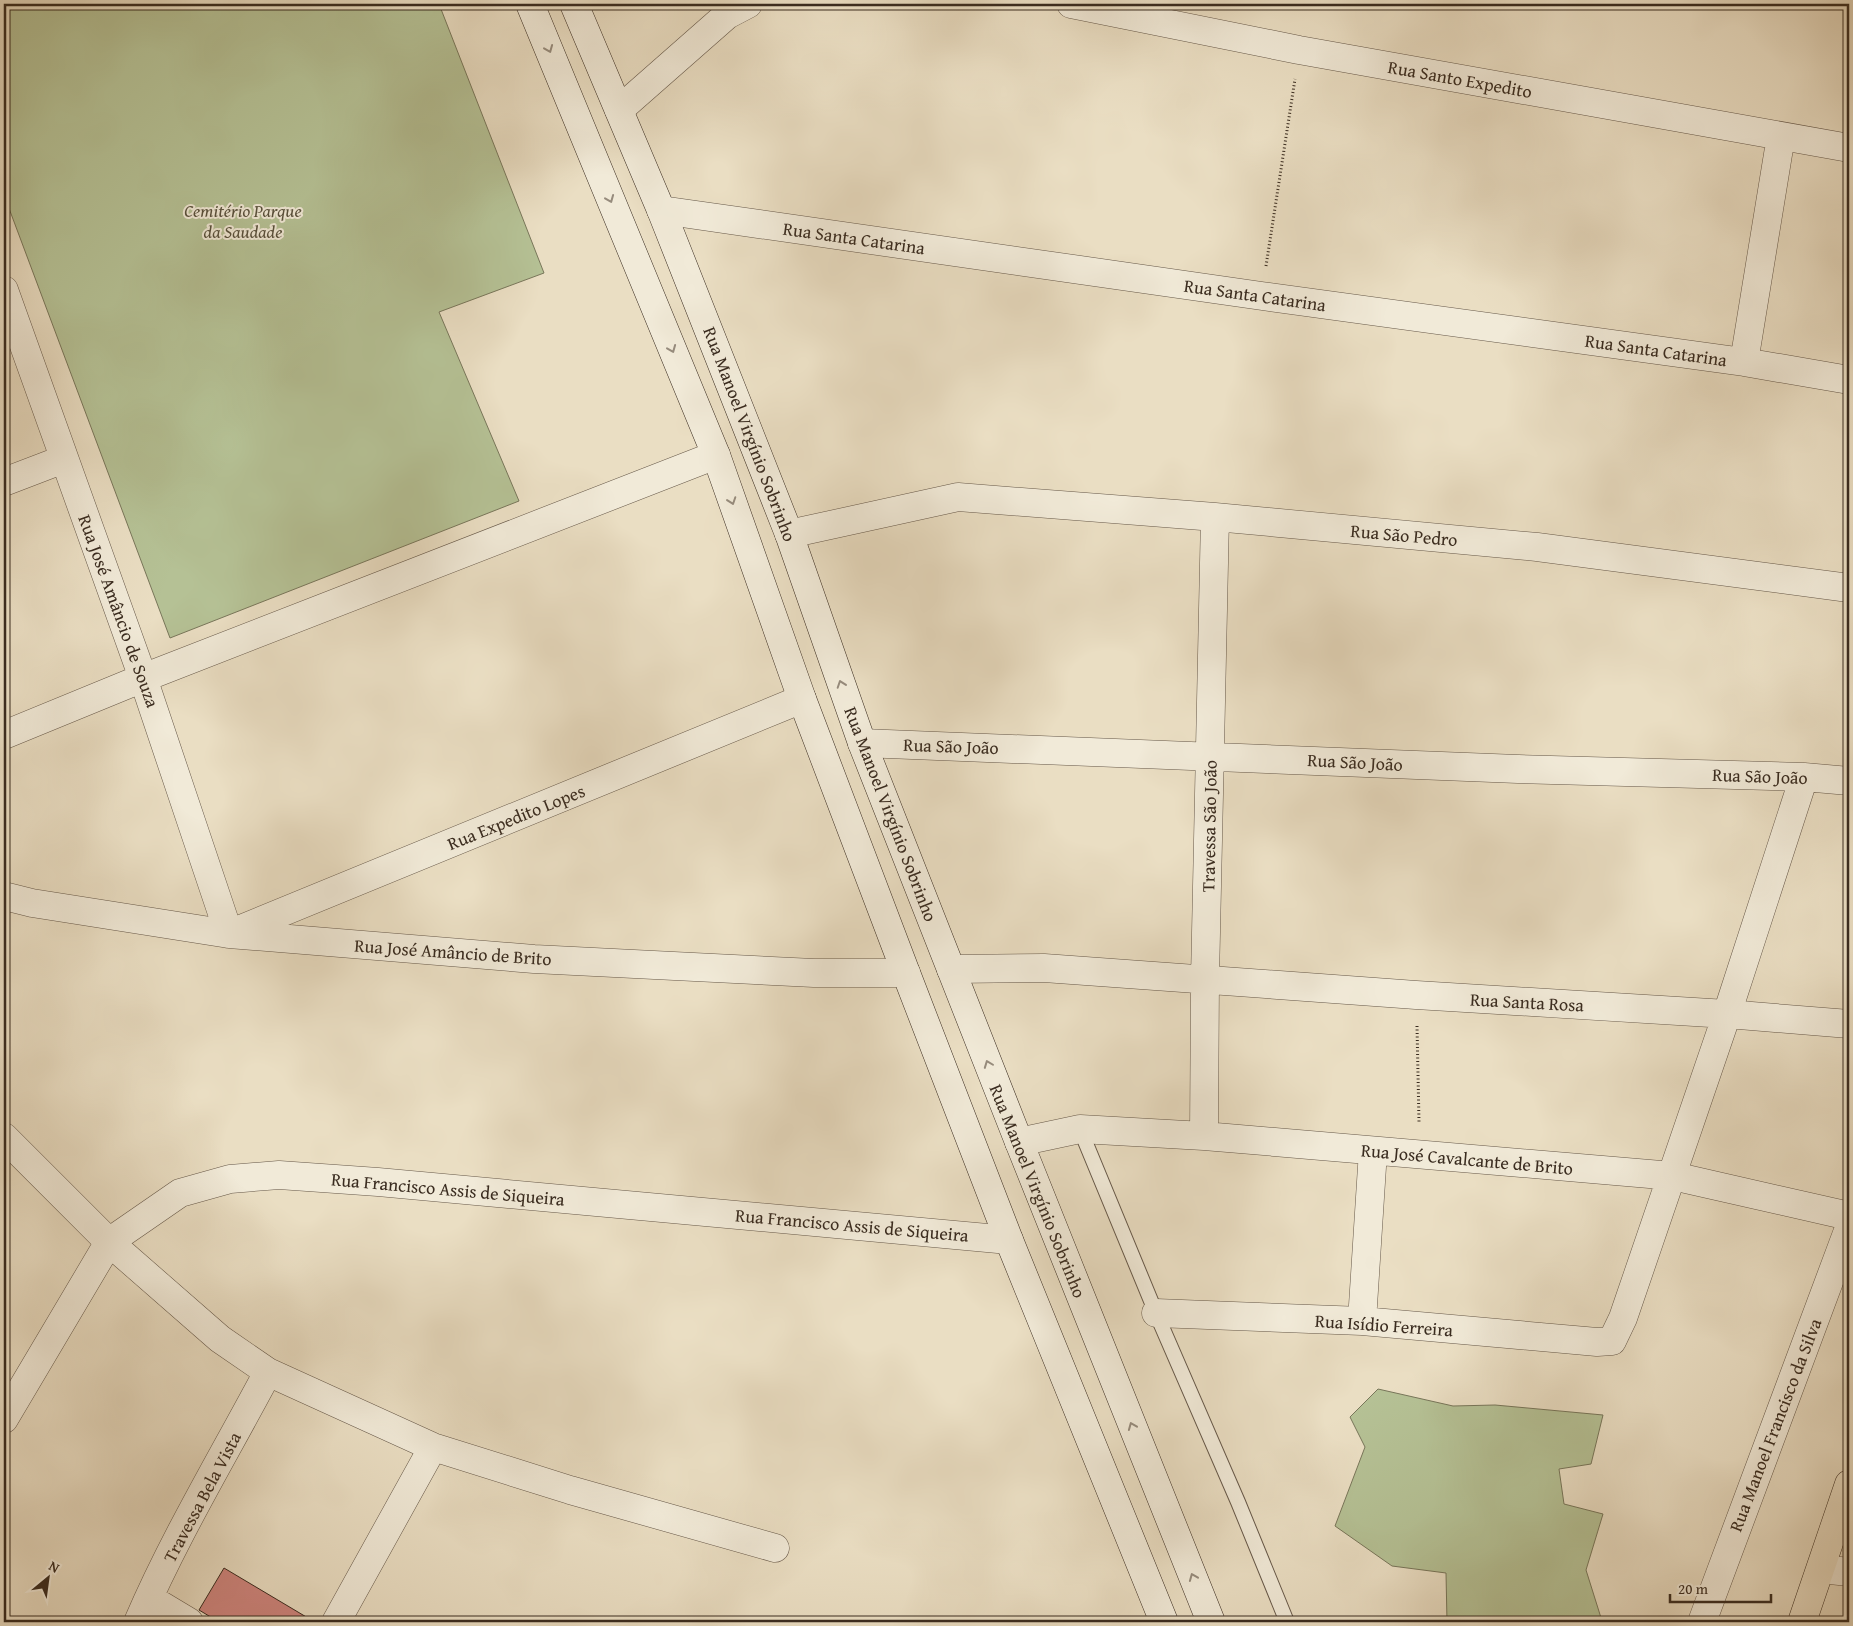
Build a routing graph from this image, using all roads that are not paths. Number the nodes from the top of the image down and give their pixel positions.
1 (530, 4) edge
2 (574, 4) edge
3 (748, 4) edge
4 (1071, 4) edge
5 (619, 110) junction
6 (1781, 136) junction
7 (1849, 148) edge
8 (661, 210) junction
9 (4, 290) edge
10 (1744, 362) junction
11 (1849, 380) edge
12 (716, 455) junction
13 (64, 459) junction
14 (4, 482) edge
15 (1215, 517) junction
16 (789, 534) junction
17 (1849, 588) edge
18 (143, 678) junction
19 (802, 699) junction
20 (4, 735) edge
21 (862, 743) junction
22 (1210, 756) junction
23 (1804, 777) junction
24 (1849, 781) edge
25 (4, 896) edge
26 (229, 934) junction
27 (952, 969) junction
28 (906, 973) junction
29 (1205, 979) junction
30 (1727, 1014) junction
31 (1849, 1024) edge
32 (1080, 1130) junction
33 (1204, 1136) junction
34 (4, 1138) edge
35 (1018, 1142) junction
36 (1373, 1151) junction
37 (1673, 1176) junction
38 (1849, 1216) edge
39 (1849, 1228) edge
40 (1009, 1240) junction
41 (109, 1242) junction
42 (1156, 1313) junction
43 (1362, 1321) junction
44 (268, 1372) junction
45 (4, 1419) edge
46 (433, 1447) junction
47 (1849, 1484) edge
48 (775, 1548) dead end
49 (1821, 1569) junction
50 (1849, 1572) edge
51 (144, 1610) edge
52 (342, 1621) edge
53 (189, 1622) edge
54 (1164, 1622) edge
55 (1211, 1622) edge
56 (1286, 1622) edge
57 (1702, 1622) edge
58 (1802, 1622) edge

1 -> 12 street
2 - 5 street, Rua Manoel Virgínio Sobrinho
3 - 5 street
4 - 6 street, Rua Santo Expedito
5 - 8 street, Rua Manoel Virgínio Sobrinho
6 - 7 street, Rua Santo Expedito
6 - 10 street
8 - 10 street, Rua Santa Catarina
8 - 16 street, Rua Manoel Virgínio Sobrinho
9 - 13 street, Rua José Amâncio de Souza
10 - 11 street, Rua Santa Catarina
12 - 18 street
12 -> 19 street
13 - 14 street
13 - 18 street, Rua José Amâncio de Souza
15 - 16 street, Rua São Pedro
15 - 17 street, Rua São Pedro
15 - 22 street, Travessa São João
21 -> 16 street, Rua Manoel Virgínio Sobrinho
18 - 20 street
18 - 26 street, Rua José Amâncio de Souza
19 - 26 street, Rua Expedito Lopes
19 - 28 street
21 - 22 street, Rua São João
21 - 27 street, Rua Manoel Virgínio Sobrinho
22 - 23 street, Rua São João
22 - 29 street, Travessa São João
23 - 24 street, Rua São João
23 - 30 street
25 - 26 street, Rua José Amâncio de Brito
26 - 28 street, Rua José Amâncio de Brito
27 - 29 street, Rua Santa Rosa
35 -> 27 street, Rua Manoel Virgínio Sobrinho
28 - 40 street
29 - 30 street, Rua Santa Rosa
29 - 33 street, Travessa São João
30 - 31 street, Rua Santa Rosa
30 - 37 street
32 - 33 street, Rua José Cavalcante de Brito
32 - 35 street, Rua José Cavalcante de Brito
32 - 42 lane
33 - 36 street, Rua José Cavalcante de Brito
34 - 41 street
55 -> 35 street, Rua Manoel Virgínio Sobrinho
36 - 37 street, Rua José Cavalcante de Brito
36 - 43 street
37 - 38 street, Rua José Cavalcante de Brito
37 - 43 street, Rua Isídio Ferreira
39 - 57 street, Rua Manoel Francisco da Silva
40 - 41 street, Rua Francisco Assis de Siqueira
40 - 54 street
41 - 44 street
41 - 45 street, Rua Francisco Assis de Siqueira
42 - 43 street, Rua Isídio Ferreira
42 - 56 lane
44 - 46 street
44 - 51 street, Travessa Bela Vista
46 - 48 street
46 - 52 street
47 - 49 main road
49 - 50 street
49 - 58 main road
51 - 53 street

